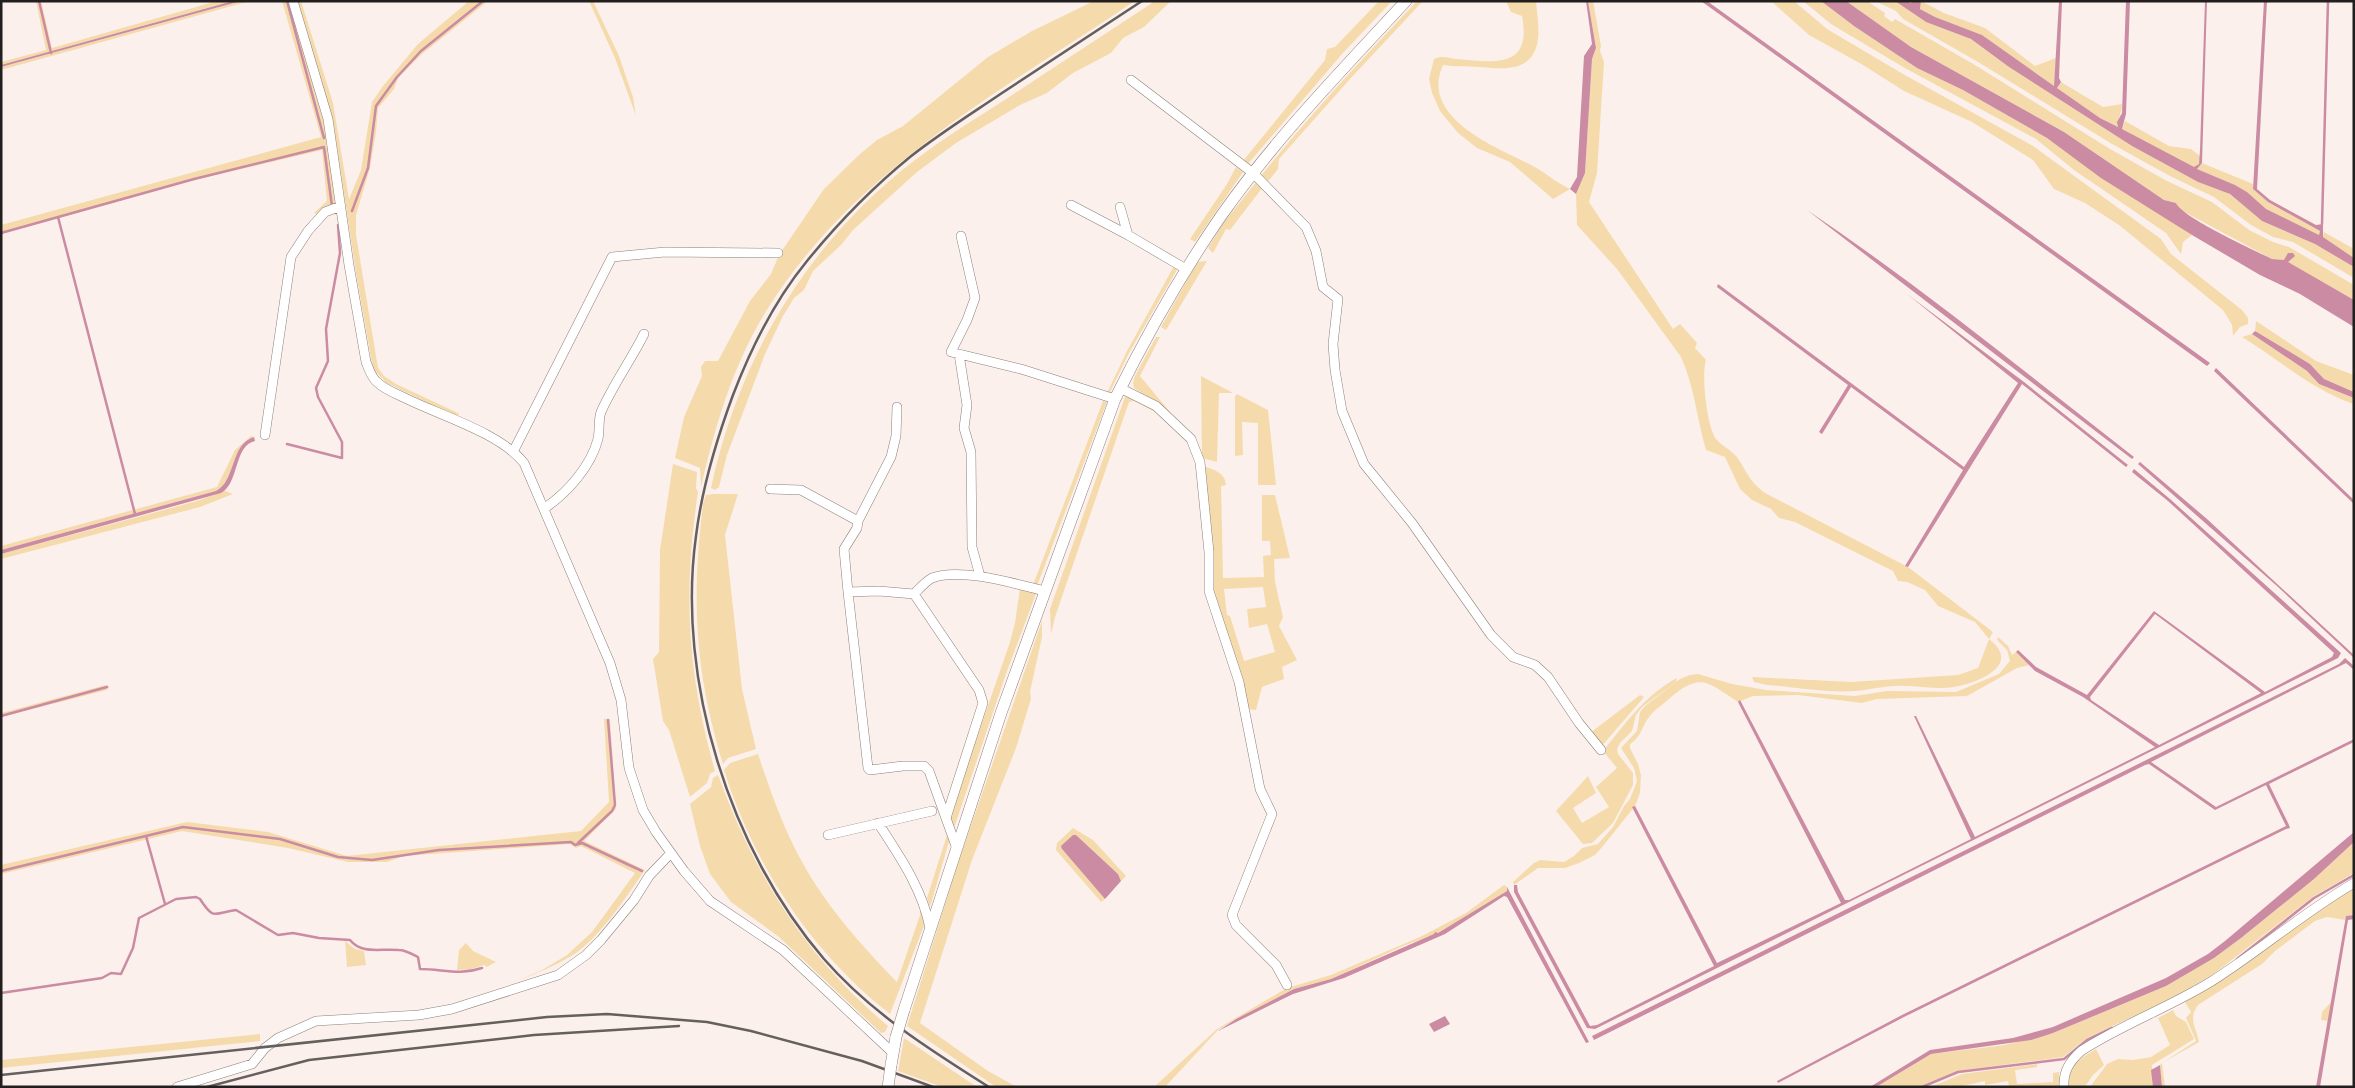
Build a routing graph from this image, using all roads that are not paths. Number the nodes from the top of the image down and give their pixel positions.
1 (293, 1) edge
2 (1406, 1) edge
3 (1131, 80) dead end
4 (1253, 173) junction
5 (1071, 205) dead end
6 (340, 206) junction
7 (1120, 207) dead end
8 (1128, 235) junction
9 (961, 236) dead end
10 (778, 253) dead end
11 (1186, 269) junction
12 (644, 334) dead end
13 (959, 354) junction
14 (1120, 388) junction
15 (1115, 399) junction
16 (897, 407) dead end
17 (265, 436) dead end
18 (514, 450) junction
19 (770, 489) dead end
20 (545, 508) junction
21 (858, 521) junction
22 (980, 576) junction
23 (1045, 590) junction
24 (848, 592) junction
25 (914, 594) junction
26 (1601, 750) dead end
27 (932, 810) dead end
28 (946, 818) junction
29 (878, 823) junction
30 (828, 835) dead end
31 (956, 846) junction
32 (671, 854) junction
33 (2354, 883) edge
34 (930, 928) junction
35 (1286, 985) dead end
36 (892, 1052) junction
37 (176, 1087) edge
38 (888, 1087) edge
39 (2064, 1087) edge

1 - 6 street
2 - 4 main road
3 - 4 street
4 - 11 main road
4 - 26 street
5 - 8 street
6 - 17 street
6 - 18 street
7 - 8 street
8 - 11 street
9 - 13 street
10 - 18 street
11 - 14 main road
12 - 20 street
13 - 15 street
13 - 22 street
14 - 15 main road
14 - 35 street
15 - 23 main road
16 - 21 street
18 - 20 street
19 - 21 street
20 - 32 street
21 - 24 street
22 - 23 street
22 - 25 street
23 - 31 main road
24 - 25 street
24 - 28 street
25 - 28 street
27 - 29 street
28 - 31 street
29 - 30 street
29 - 34 street
31 - 34 main road
32 - 36 street
32 - 37 street
33 - 39 street
34 - 36 main road, bridge
36 - 38 main road, bridge

